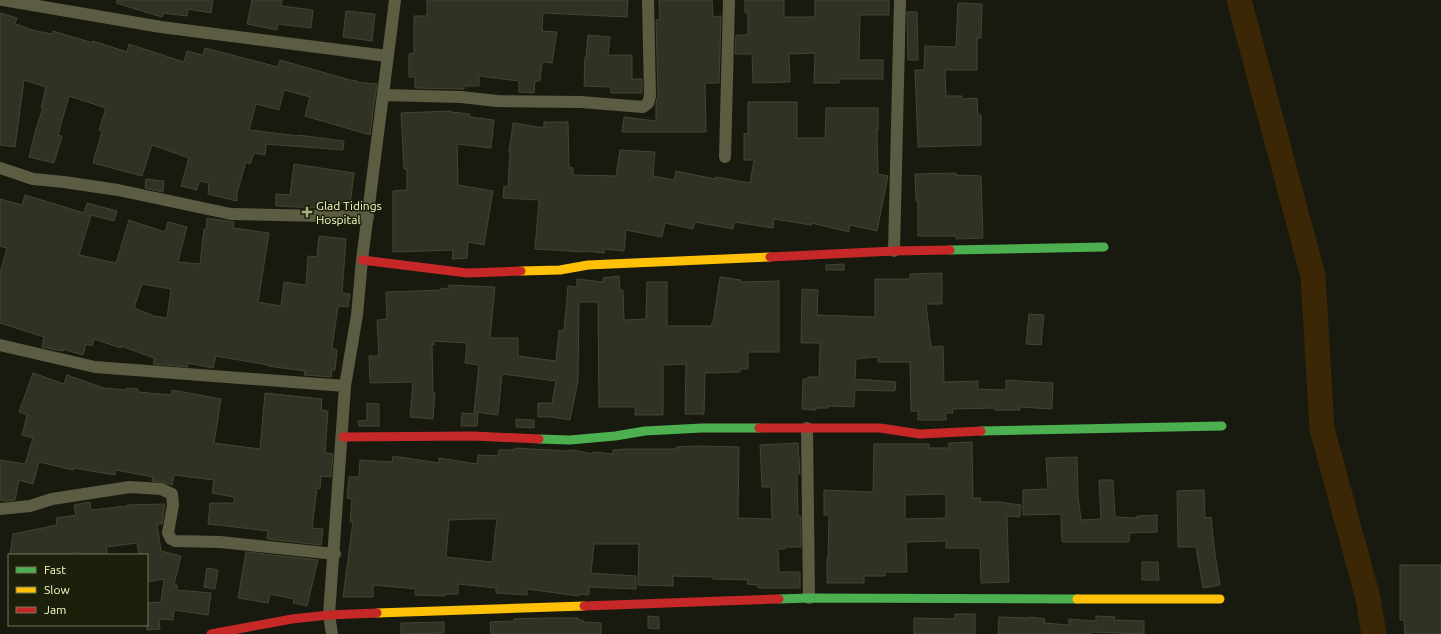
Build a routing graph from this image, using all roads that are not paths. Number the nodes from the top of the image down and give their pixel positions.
1 (3, 0) edge
2 (394, 0) edge
3 (648, 0) edge
4 (729, 0) edge
5 (900, 0) edge
6 (387, 56) junction
7 (383, 95) junction
8 (725, 157) dead end
9 (0, 168) edge
10 (368, 217) junction
11 (1104, 247) dead end
12 (894, 250) junction
13 (362, 260) junction
14 (0, 345) edge
15 (346, 386) junction
16 (1222, 426) dead end
17 (807, 428) junction
18 (342, 437) junction
19 (0, 509) edge
20 (334, 554) junction
21 (809, 598) junction
22 (1220, 599) dead end
23 (330, 615) junction
24 (211, 634) edge
25 (332, 634) edge

1 - 6 street
2 - 6 street
3 - 7 street
4 - 8 street
5 - 12 street
6 - 7 street
7 - 10 street
9 - 10 street
10 - 13 street
11 - 12 street
12 - 13 street
13 - 15 street
14 - 15 street
15 - 18 street
16 - 17 street
17 - 18 street
17 - 21 street
18 - 20 street
19 - 20 street
20 - 23 street
21 - 22 street
21 - 23 street
23 - 24 street
23 - 25 street

